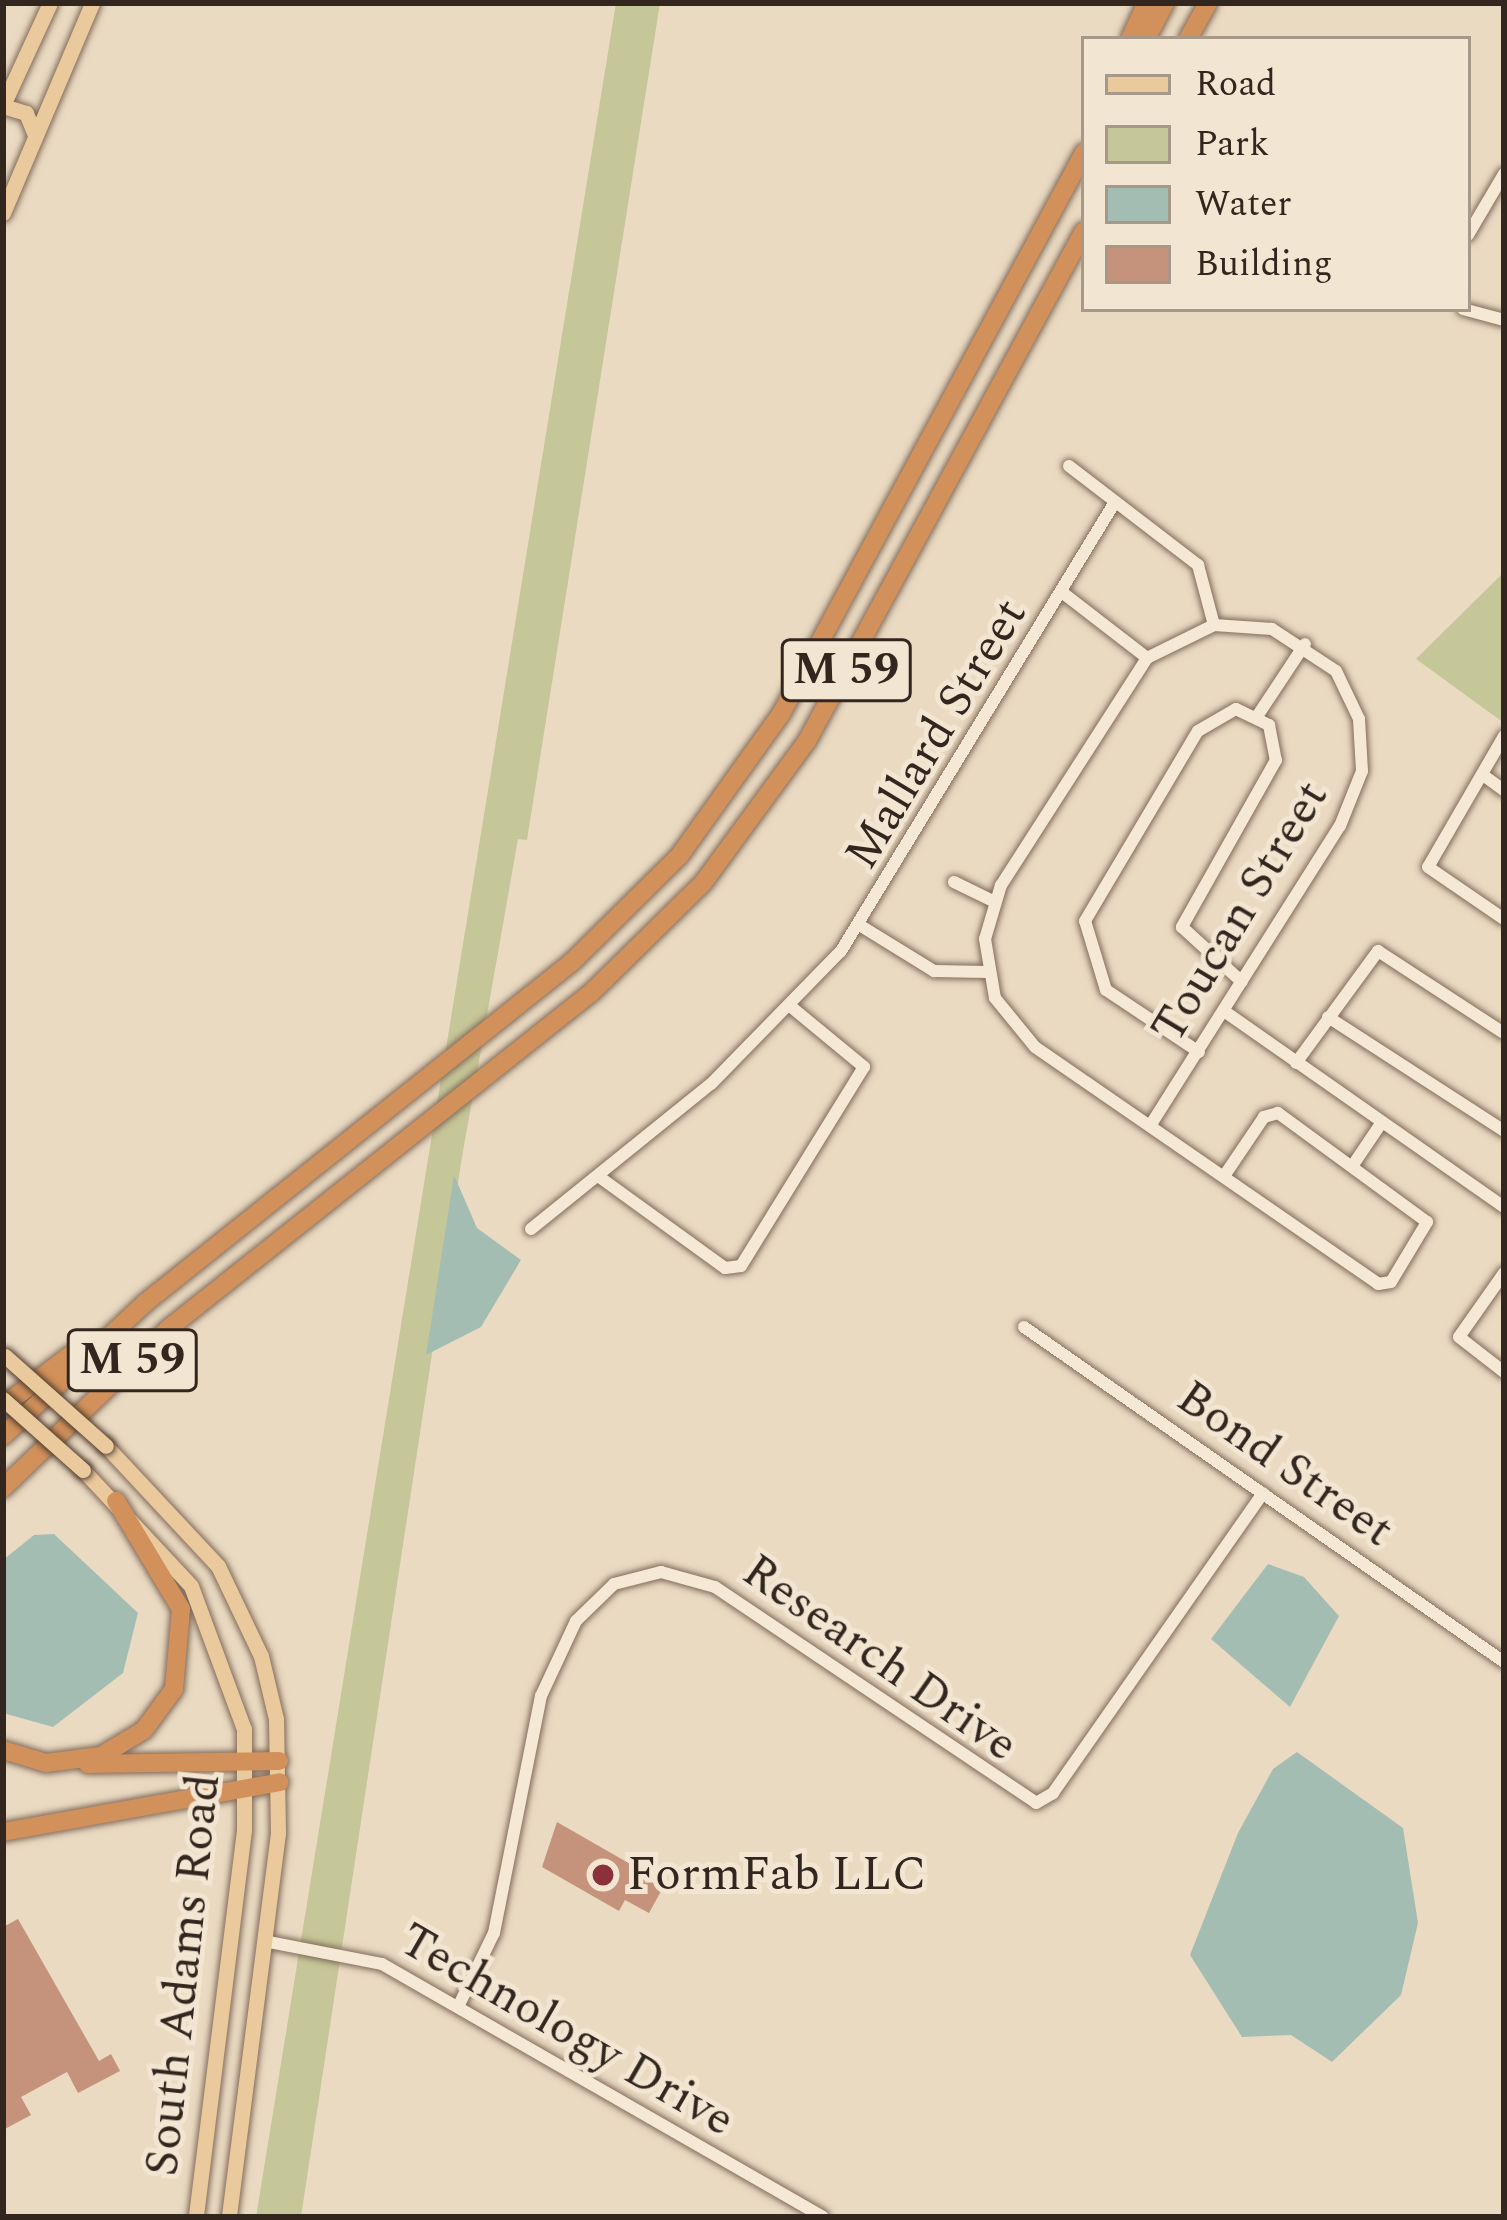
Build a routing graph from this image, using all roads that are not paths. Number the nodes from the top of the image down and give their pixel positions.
1 (50, 3) edge
2 (92, 3) edge
3 (1147, 3) edge
4 (1166, 3) edge
5 (1208, 3) edge
6 (1131, 36) edge
7 (1148, 36) edge
8 (1190, 36) edge
9 (3, 105) edge
10 (35, 135) junction
11 (1081, 143) edge
12 (1081, 159) edge
13 (1504, 174) edge
14 (3, 213) edge
15 (1471, 230) edge
16 (1081, 236) edge
17 (1029, 255) junction
18 (1471, 311) edge
19 (1504, 320) edge
20 (1069, 466) dead end
21 (1115, 502) junction
22 (1063, 593) junction
23 (1214, 625) junction
24 (1305, 644) junction
25 (1148, 658) junction
26 (1258, 715) junction
27 (1504, 736) edge
28 (1483, 775) junction
29 (1504, 790) edge
30 (954, 882) dead end
31 (993, 901) junction
32 (1504, 919) edge
33 (861, 926) junction
34 (987, 972) junction
35 (1242, 982) junction
36 (790, 1006) junction
37 (1224, 1011) junction
38 (1328, 1017) junction
39 (1504, 1033) edge
40 (1199, 1052) junction
41 (1296, 1063) junction
42 (1382, 1122) junction
43 (1150, 1126) junction
44 (1504, 1131) edge
45 (1353, 1166) junction
46 (598, 1176) junction
47 (1224, 1177) junction
48 (1504, 1207) edge
49 (531, 1228) dead end
50 (1504, 1273) edge
51 (145, 1303) junction
52 (1024, 1327) dead end
53 (4, 1355) edge
54 (1504, 1372) edge
55 (3, 1402) edge
56 (3, 1436) edge
57 (4, 1487) edge
58 (1263, 1493) junction
59 (116, 1501) junction
60 (1504, 1662) edge
61 (3, 1750) edge
62 (279, 1761) junction
63 (72, 1762) junction
64 (246, 1775) junction
65 (280, 1782) junction
66 (3, 1832) edge
67 (264, 1940) junction
68 (458, 2007) junction
69 (218, 2033) junction
70 (251, 2044) junction
71 (196, 2217) edge
72 (229, 2217) edge
73 (823, 2217) edge

1 - 9 main road
2 - 10 main road
3 - 6 highway
4 - 7 highway
5 - 8 highway
9 - 10 main road
10 - 14 main road
11 - 17 highway
12 - 17 highway, M 59
13 - 15 street
16 - 57 highway, M 59
17 - 51 highway, M 59
18 - 19 street
20 - 21 street
21 - 22 street, Mallard Street
21 - 23 street
22 - 25 street
22 - 33 street, Mallard Street
23 - 24 street
23 - 25 street
24 - 26 street
24 - 35 street, Toucan Street
25 - 31 street
26 - 35 street
26 - 40 street
27 - 28 street
28 - 29 street
28 - 32 street
30 - 31 street
31 - 34 street
33 - 34 street
33 - 36 street, Mallard Street
34 - 43 street
35 - 37 street, Toucan Street
36 - 46 street, Mallard Street
36 - 46 street
37 - 40 street, Toucan Street
37 - 41 street
38 - 39 street
38 - 41 street
38 - 44 street
40 - 43 street, Toucan Street
41 - 42 street
42 - 45 street
42 - 48 street
43 - 47 street
45 - 47 street
45 - 47 street
46 - 49 street, Mallard Street
50 - 54 street
51 - 55 highway
51 - 56 highway, M 59
52 - 58 street, Bond Street
53 - 62 main road, South Adams Road, bridge
55 - 59 main road, South Adams Road, bridge
58 - 60 street, Bond Street
58 - 68 street, Research Drive
59 - 63 highway
59 - 64 main road, South Adams Road
61 - 63 highway
62 - 64 highway
62 - 65 main road, South Adams Road
63 - 64 highway
64 - 65 highway
64 - 66 highway
64 - 69 main road, South Adams Road
65 - 67 main road, South Adams Road
67 - 68 street, Technology Drive
67 - 70 main road, South Adams Road
68 - 73 street, Technology Drive
69 - 70 main road
69 - 71 main road, South Adams Road
70 - 72 main road, South Adams Road

